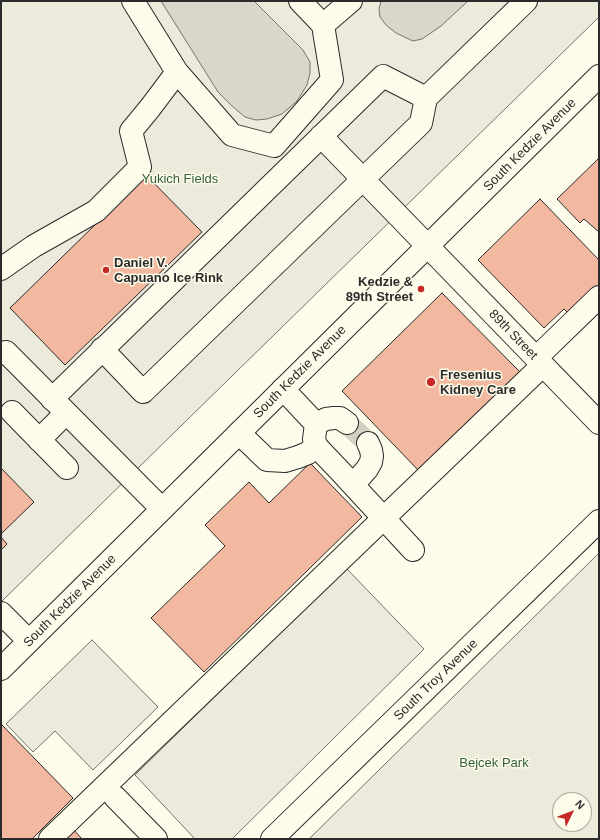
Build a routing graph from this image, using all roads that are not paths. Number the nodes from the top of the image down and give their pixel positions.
1 (133, 1) edge
2 (300, 1) edge
3 (352, 1) edge
4 (526, 1) edge
5 (323, 25) junction
6 (177, 72) junction
7 (596, 85) edge
8 (426, 98) junction
9 (321, 136) junction
10 (363, 179) junction
11 (428, 246) junction
12 (1, 269) edge
13 (599, 297) edge
14 (102, 350) junction
15 (1, 353) edge
16 (540, 362) junction
17 (283, 389) junction
18 (59, 406) junction
19 (12, 412) dead end
20 (347, 423) tunnel mouth
21 (599, 423) edge
22 (239, 432) junction
23 (316, 434) junction
24 (39, 440) junction
25 (368, 443) tunnel mouth
26 (67, 468) dead end
27 (353, 485) junction
28 (162, 509) junction
29 (384, 518) junction
30 (599, 521) edge
31 (413, 550) dead end
32 (1, 613) edge
33 (29, 642) junction
34 (1, 669) edge
35 (115, 796) dead end
36 (50, 839) edge
37 (156, 839) edge
38 (272, 839) edge

1 - 6 main road
2 - 5 main road
3 - 5 main road
4 - 8 main road
5 - 6 main road
6 - 12 main road
7 - 11 main road, South Kedzie Avenue
8 - 9 main road
8 - 10 main road
9 - 10 main road, 89th Street
9 - 14 main road
10 - 11 main road, 89th Street
10 - 14 main road
11 - 16 main road, 89th Street
11 - 17 main road, South Kedzie Avenue
13 - 16 main road
14 - 18 main road
15 - 18 main road
16 - 21 main road, 89th Street
16 - 29 main road
17 - 22 main road, South Kedzie Avenue
17 - 23 main road
18 - 24 main road
18 - 28 main road
19 - 24 main road
20 - 23 main road
22 - 23 main road
22 - 28 main road, South Kedzie Avenue
23 - 27 main road
24 - 26 main road
25 - 27 main road
27 - 29 main road
28 - 33 main road, South Kedzie Avenue
29 - 31 main road
29 - 36 main road
30 - 38 main road, South Troy Avenue
32 - 33 main road
33 - 34 main road, South Kedzie Avenue
35 - 37 main road

